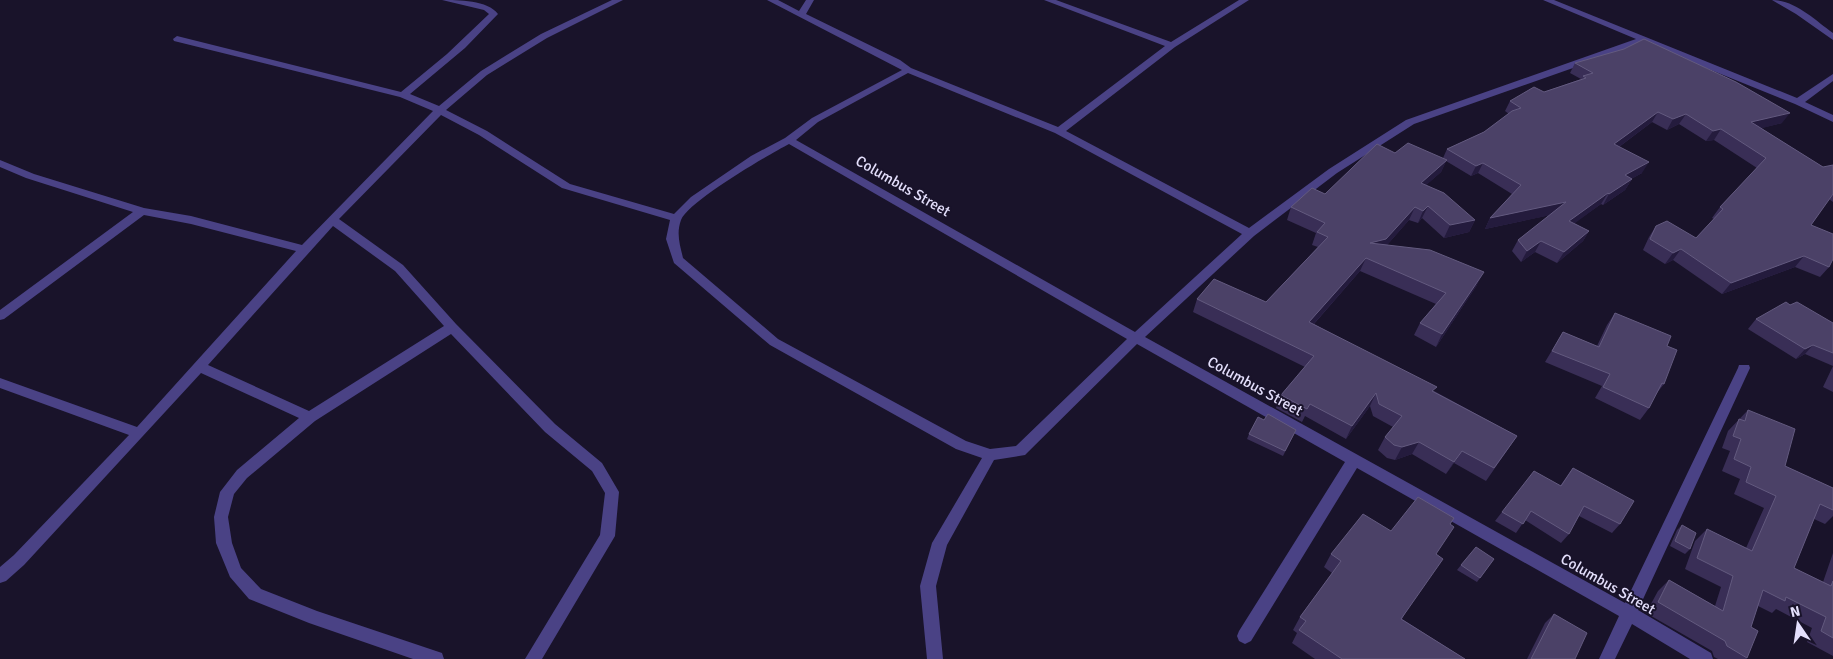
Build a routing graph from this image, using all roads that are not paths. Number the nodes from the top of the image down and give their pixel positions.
1 (446, 0) edge
2 (619, 0) edge
3 (772, 0) edge
4 (810, 0) edge
5 (1048, 0) edge
6 (1245, 0) edge
7 (1547, 0) edge
8 (1776, 0) edge
9 (801, 15) junction
10 (1817, 25) junction
11 (1833, 27) edge
12 (1833, 37) edge
13 (177, 39) dead end
14 (1646, 39) junction
15 (1172, 45) junction
16 (908, 70) junction
17 (1833, 77) edge
18 (403, 95) junction
19 (1798, 102) junction
20 (440, 110) junction
21 (1833, 119) edge
22 (1059, 130) junction
23 (789, 140) junction
24 (0, 163) edge
25 (142, 211) junction
26 (676, 218) junction
27 (333, 220) junction
28 (1250, 233) junction
29 (304, 248) junction
30 (0, 316) edge
31 (452, 327) junction
32 (1136, 338) junction
33 (200, 367) junction
34 (1744, 368) dead end
35 (0, 384) edge
36 (310, 417) junction
37 (139, 433) junction
38 (990, 455) junction
39 (1354, 460) junction
40 (0, 576) edge
41 (1630, 614) junction
42 (1245, 636) dead end
43 (436, 659) edge
44 (533, 659) edge
45 (935, 659) edge
46 (1607, 659) edge
47 (1705, 659) edge

1 - 18 street
2 - 20 street
3 - 9 street
4 - 9 street
5 - 15 street
6 - 15 street
7 - 14 street
8 - 10 street
9 - 16 street
10 - 11 street
10 - 12 street
13 - 18 street
14 - 19 street
14 - 28 street
15 - 22 street
16 - 22 street
16 - 23 street
17 - 19 street
18 - 20 street
19 - 21 street
20 - 26 street
20 - 27 street
22 - 28 street
23 - 26 street
23 - 32 street, Columbus Street
24 - 25 street
25 - 29 street
25 - 30 street
26 - 38 street
27 - 29 street
27 - 31 street
28 - 32 street
29 - 33 street
31 - 36 street
31 - 44 street
32 - 38 street
32 - 39 street, Columbus Street
33 - 36 street
33 - 37 street
34 - 41 street
35 - 37 street
36 - 43 street
37 - 40 street
38 - 45 street
39 - 41 street, Columbus Street
39 - 42 street
41 - 46 street
41 - 47 street, Columbus Street

